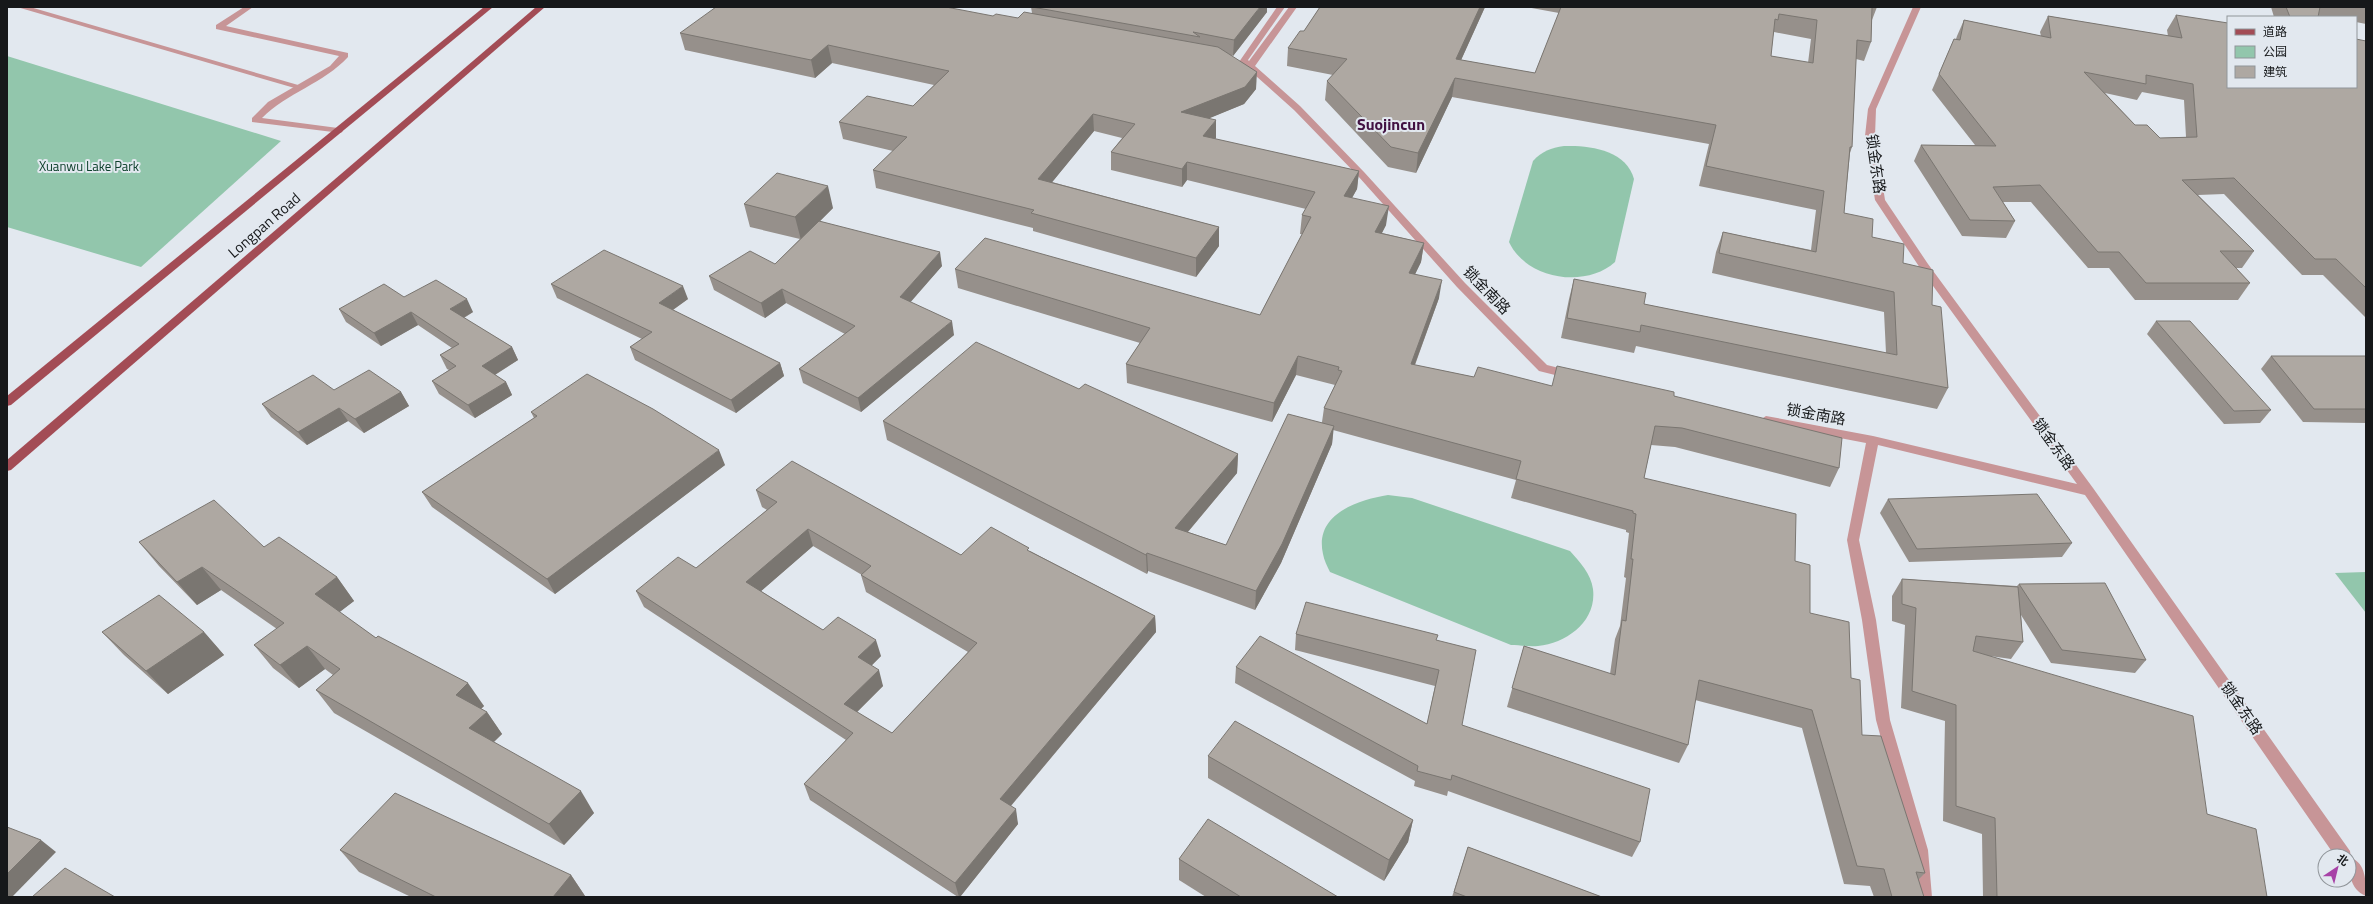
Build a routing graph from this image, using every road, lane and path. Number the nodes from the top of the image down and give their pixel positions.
1 (21, 7) edge
2 (249, 7) edge
3 (488, 7) edge
4 (541, 7) edge
5 (1281, 7) edge
6 (1293, 7) edge
7 (1917, 7) edge
8 (1220, 60) edge
9 (1250, 66) junction
10 (301, 87) junction
11 (338, 131) junction
12 (1581, 377) edge
13 (7, 402) edge
14 (1758, 419) edge
15 (1873, 440) junction
16 (7, 467) edge
17 (2089, 492) junction
18 (2338, 848) edge
19 (2357, 875) edge
20 (2366, 888) edge
21 (1924, 897) edge

1 - 10 street
2 - 10 street
3 - 11 main road, Longpan Road
4 - 16 main road, Longpan Road
5 - 9 street
6 - 9 street
7 - 17 street, 锁金东路
8 - 9 street
9 - 12 street, 锁金南路
10 - 11 street
11 - 13 main road, Longpan Road
14 - 15 street, 锁金南路
15 - 17 street, 锁金南路
15 - 21 street
17 - 18 street, 锁金东路
19 - 20 street

